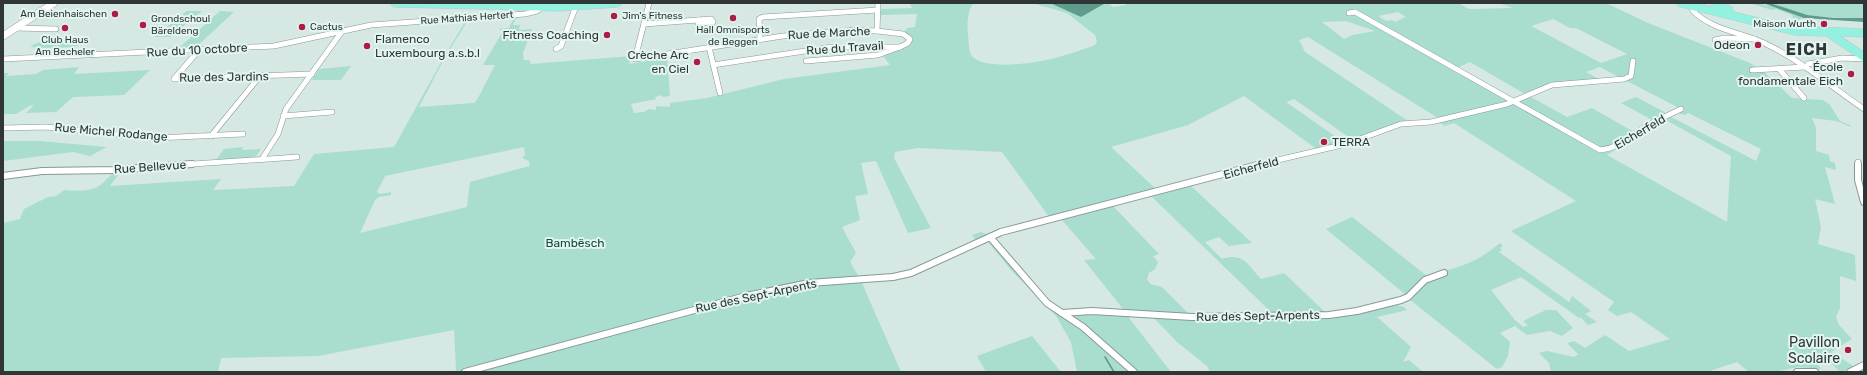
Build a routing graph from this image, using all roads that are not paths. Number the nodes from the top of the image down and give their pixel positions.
1 (54, 3) edge
2 (395, 3) edge
3 (617, 3) edge
4 (649, 3) edge
5 (878, 3) edge
6 (1681, 3) edge
7 (1714, 3) edge
8 (576, 6) junction
9 (1692, 6) junction
10 (543, 7) junction
11 (878, 10) junction
12 (1723, 10) junction
13 (1349, 13) dead end
14 (698, 20) dead end
15 (390, 24) joint
16 (644, 24) junction
17 (1773, 25) junction
18 (15, 28) junction
19 (56, 29) dead end
20 (343, 30) junction
21 (877, 31) junction
22 (1826, 32) junction
23 (1864, 33) edge
24 (5, 34) edge
25 (760, 39) junction
26 (1756, 39) junction
27 (1715, 40) dead end
28 (900, 46) junction
29 (709, 47) junction
30 (556, 49) dead end
31 (199, 50) junction
32 (1864, 58) edge
33 (3, 59) edge
34 (806, 61) dead end
35 (1633, 61) dead end
36 (713, 65) junction
37 (1806, 65) junction
38 (1779, 69) junction
39 (1752, 70) dead end
40 (312, 74) junction
41 (260, 76) junction
42 (720, 93) dead end
43 (1804, 98) dead end
44 (1514, 102) junction
45 (1681, 109) dead end
46 (1864, 109) edge
47 (332, 112) dead end
48 (283, 116) junction
49 (3, 128) edge
50 (244, 134) dead end
51 (211, 136) junction
52 (297, 157) dead end
53 (262, 159) junction
54 (1858, 162) dead end
55 (3, 176) edge
56 (1864, 202) edge
57 (990, 237) junction
58 (1444, 273) dead end
59 (1062, 313) junction
60 (1864, 365) edge
61 (465, 372) edge
62 (1134, 372) edge
63 (1797, 372) edge
64 (1815, 372) edge
65 (1850, 372) edge

1 - 18 main road
2 - 10 main road
3 - 8 main road
4 - 16 street
5 - 11 street, Rue du Travail
6 - 9 main road
7 - 12 main road
8 - 10 main road
8 - 30 street
9 - 12 main road
9 - 26 street
10 - 15 street, Rue Mathias Hertert
11 - 21 street, Rue du Travail
11 - 25 street
12 - 17 main road
13 - 44 street, Eicherfeld
14 - 16 street
15 - 20 street, Rue du 10 octobre
16 - 29 street, Rue de Marche
17 - 22 main road
17 - 22 main road
18 - 19 street
18 - 24 main road
20 - 31 street, Rue du 10 octobre
20 - 40 street
21 - 25 street, Rue de Marche
21 - 28 street, Rue du Travail
22 - 23 main road
22 - 32 main road
25 - 29 street, Rue de Marche
26 - 27 street
26 - 37 street
28 - 34 street
28 - 36 street, Rue du Travail
29 - 36 street
31 - 33 street, Rue du 10 octobre
31 - 41 street, Rue des Jardins
32 - 37 street
35 - 44 street, Eicherfeld
36 - 42 street
37 - 38 street
37 - 46 street
38 - 39 street
38 - 43 street
40 - 41 street, Rue des Jardins
40 - 48 street
41 - 51 street
44 - 45 street, Eicherfeld
44 - 57 street, Eicherfeld
47 - 48 street
48 - 53 street
49 - 51 street, Rue Michel Rodange
50 - 51 street, Rue Michel Rodange
52 - 53 street, Rue Bellevue
53 - 55 street, Rue Bellevue
54 - 56 street
57 - 59 street
57 - 61 street, Rue des Sept-Arpents
58 - 59 street, Rue des Sept-Arpents
59 - 62 street
60 - 65 street
63 - 64 street

